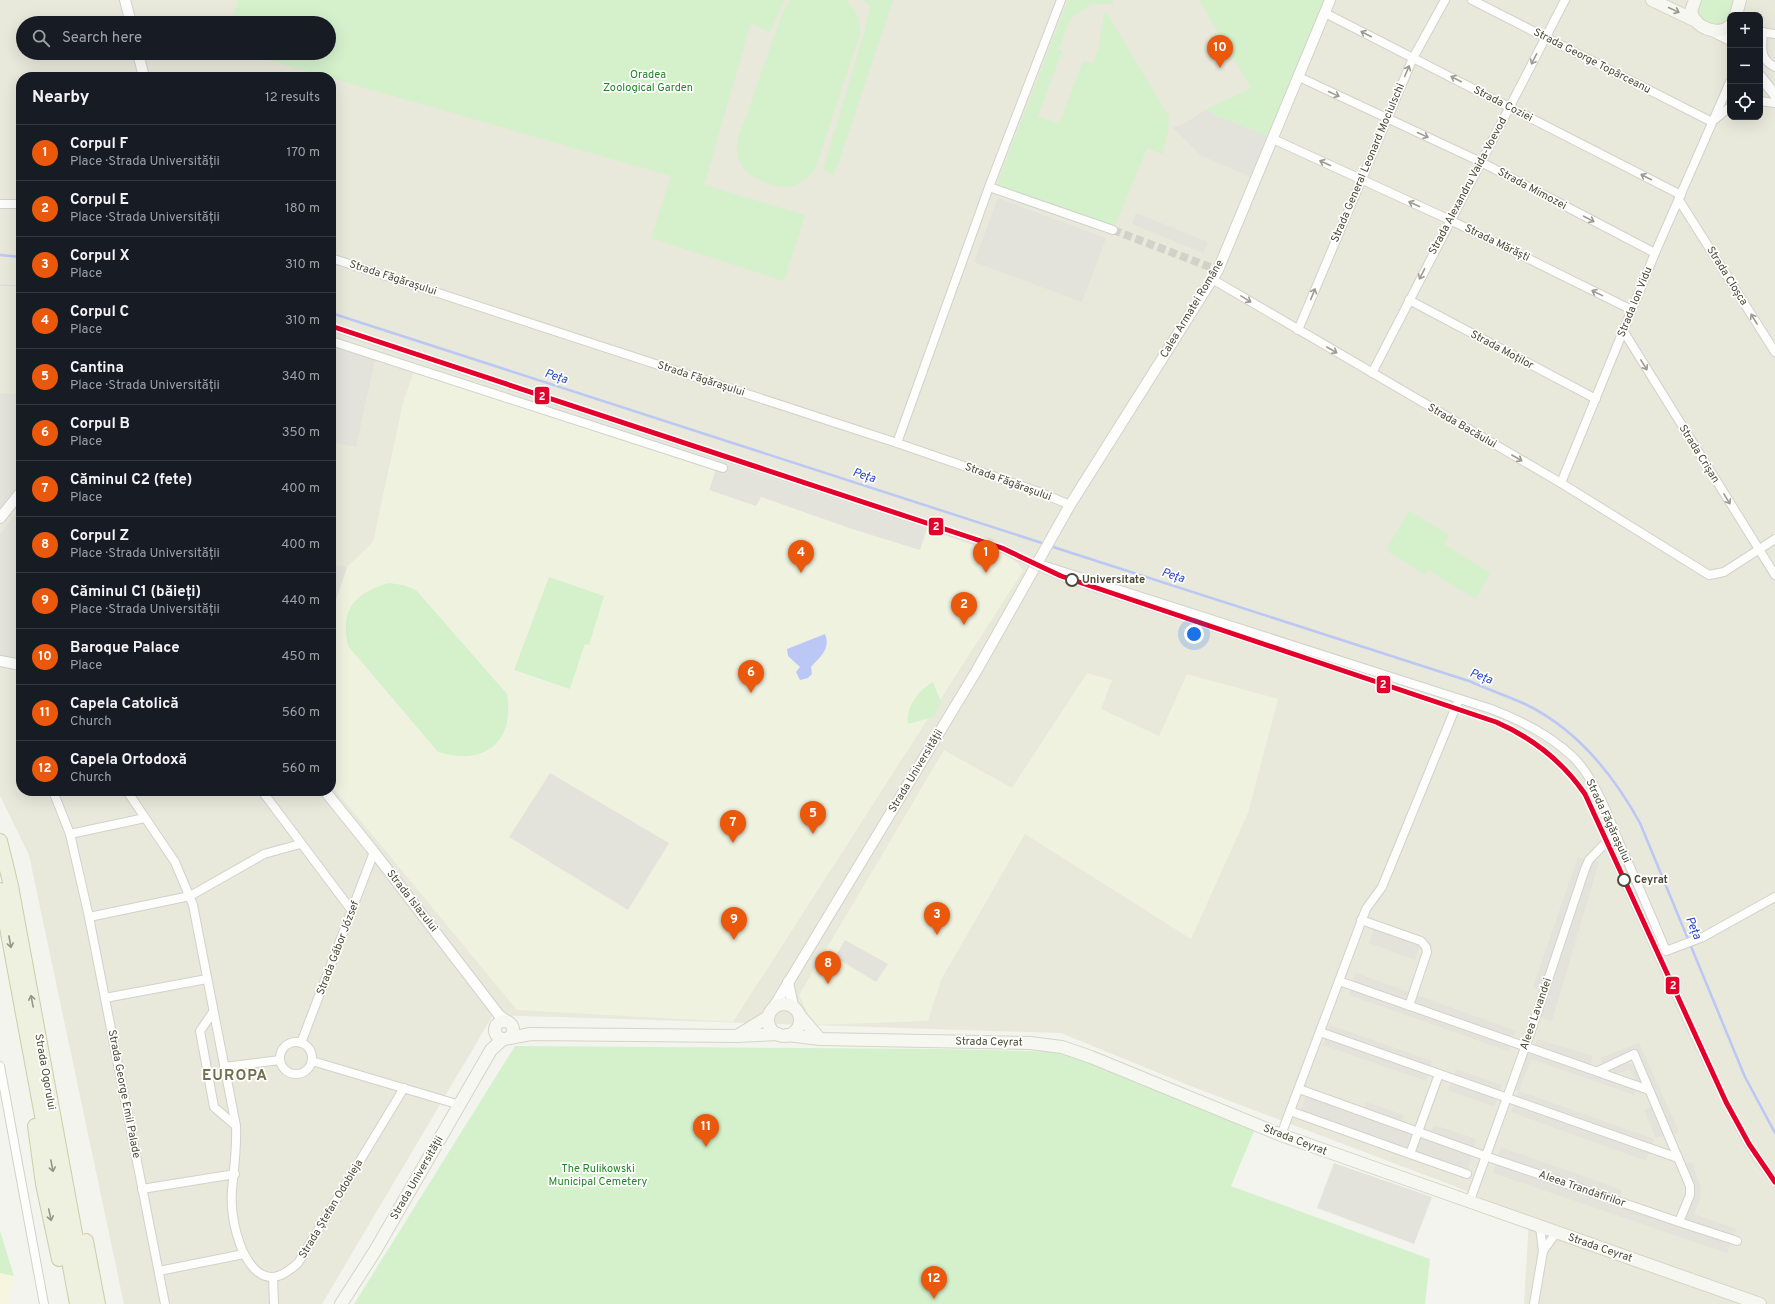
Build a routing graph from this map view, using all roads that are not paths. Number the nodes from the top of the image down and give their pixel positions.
1 (125, 0) edge
2 (1061, 0) edge
3 (1330, 0) edge
4 (1445, 0) edge
5 (1472, 0) edge
6 (1565, 0) edge
7 (1652, 0) edge
8 (1695, 0) edge
9 (1740, 0) edge
10 (1737, 12) edge
11 (1326, 13) junction
12 (129, 16) edge
13 (1696, 21) junction
14 (1727, 28) edge
15 (1711, 30) junction
16 (1763, 32) edge
17 (1775, 34) edge
18 (1545, 37) junction
19 (1727, 38) edge
20 (1763, 48) edge
21 (1413, 58) junction
22 (140, 60) edge
23 (1775, 67) edge
24 (143, 72) edge
25 (1299, 77) junction
26 (1763, 80) edge
27 (1729, 84) edge
28 (1775, 95) edge
29 (1763, 101) edge
30 (1775, 103) edge
31 (1510, 107) junction
32 (1727, 110) edge
33 (1387, 119) junction
34 (1712, 122) junction
35 (1273, 139) junction
36 (1481, 162) junction
37 (1360, 179) junction
38 (989, 187) junction
39 (1680, 197) junction
40 (0, 204) edge
41 (16, 204) edge
42 (1450, 220) junction
43 (1113, 230) tunnel mouth
44 (1655, 253) junction
45 (336, 260) edge
46 (1212, 279) junction
47 (1409, 300) junction
48 (1632, 310) junction
49 (1298, 330) junction
50 (1624, 332) junction
51 (336, 344) edge
52 (1775, 352) edge
53 (1372, 373) junction
54 (1596, 400) junction
55 (897, 443) junction
56 (723, 468) dead end
57 (1561, 483) junction
58 (16, 498) edge
59 (1070, 505) junction
60 (0, 518) edge
61 (1052, 536) joint
62 (1775, 539) edge
63 (1758, 550) junction
64 (1037, 561) junction
65 (1775, 575) edge
66 (0, 661) edge
67 (16, 664) edge
68 (1459, 699) junction
69 (55, 796) edge
70 (130, 796) edge
71 (266, 796) edge
72 (329, 796) edge
73 (145, 818) junction
74 (1615, 832) junction
75 (70, 834) junction
76 (0, 841) edge
77 (300, 844) junction
78 (374, 852) junction
79 (0, 890) edge
80 (190, 896) junction
81 (1775, 897) edge
82 (352, 911) junction
83 (89, 917) junction
84 (1361, 920) junction
85 (207, 979) junction
86 (1339, 981) junction
87 (788, 982) junction
88 (105, 998) junction
89 (1409, 1006) junction
90 (797, 1011) junction
91 (213, 1012) junction
92 (771, 1012) junction
93 (31, 1024) junction
94 (504, 1030) junction
95 (1320, 1032) junction
96 (783, 1035) junction
97 (736, 1036) junction
98 (820, 1039) junction
99 (302, 1043) junction
100 (1525, 1048) junction
101 (280, 1060) junction
102 (312, 1061) junction
103 (0, 1066) edge
104 (224, 1067) junction
105 (1598, 1071) junction
106 (1439, 1074) junction
107 (404, 1088) junction
108 (1299, 1089) junction
109 (1649, 1090) junction
110 (1507, 1099) junction
111 (460, 1105) junction
112 (1290, 1111) junction
113 (236, 1126) junction
114 (1418, 1132) junction
115 (1281, 1135) junction
116 (1410, 1154) junction
117 (1485, 1156) junction
118 (1678, 1158) junction
119 (235, 1174) junction
120 (1467, 1174) dead end
121 (142, 1189) junction
122 (1469, 1203) junction
123 (1679, 1222) junction
124 (1540, 1227) junction
125 (1556, 1233) junction
126 (1737, 1241) dead end
127 (1543, 1251) junction
128 (244, 1254) junction
129 (159, 1271) junction
130 (273, 1278) junction
131 (44, 1304) edge
132 (67, 1304) edge
133 (76, 1304) edge
134 (88, 1304) edge
135 (98, 1304) edge
136 (165, 1304) edge
137 (274, 1304) edge
138 (341, 1304) edge
139 (1534, 1304) edge
140 (1760, 1304) edge

1 - 12 street
2 - 38 street
3 - 11 street, Calea Armatei Române
4 - 21 street, Strada General Leonard Mociulschi
5 - 18 street, Strada George Topârceanu
6 - 18 street, Strada Alexandru Vaida-Voevod
7 -> 13 main road
8 - 13 main road
9 - 10 main road
21 -> 11 street, Strada Coziei
11 - 25 street, Calea Armatei Române
13 - 15 main road
14 - 15 main road
15 - 19 street
16 - 17 street
18 -> 31 street, Strada Alexandru Vaida-Voevod
18 - 34 street, Strada George Topârceanu
20 - 23 street
31 -> 21 street, Strada Coziei
33 -> 21 street, Strada General Leonard Mociulschi
22 - 24 street
25 -> 33 street, Strada Mimozei
25 - 35 street, Calea Armatei Române
26 - 28 street
27 - 34 street, Strada Ion Vidu
29 - 30 street
31 - 36 street, Strada Alexandru Vaida-Voevod
39 -> 31 street, Strada Coziei
32 - 34 street, Strada Ion Vidu
33 -> 36 street, Strada Mimozei
33 - 37 street, Strada General Leonard Mociulschi
34 - 39 street, Strada Ion Vidu
37 -> 35 street, Strada Mărăști
35 - 46 street, Calea Armatei Române
36 - 42 street, Strada Alexandru Vaida-Voevod
36 -> 44 street, Strada Mimozei
42 -> 37 street, Strada Mărăști
49 -> 37 street, Strada General Leonard Mociulschi
38 - 43 street
38 - 55 street
39 - 44 street, Strada Ion Vidu
52 -> 39 street, Strada Cloșca
40 - 41 street
42 -> 47 street, Strada Alexandru Vaida-Voevod
48 -> 42 street, Strada Mărăști
44 - 48 street, Strada Ion Vidu
45 - 55 street, Strada Făgărașului
46 -> 49 street, Strada Bacăului
46 - 59 street, Calea Armatei Române
47 - 53 street, Strada Alexandru Vaida-Voevod
47 - 54 street, Strada Moților
48 - 50 street, Strada Ion Vidu
49 -> 53 street, Strada Bacăului
50 - 54 street, Strada Ion Vidu
50 -> 63 street, Strada Crișan
51 - 56 street
53 -> 57 street, Strada Bacăului
54 - 57 street, Strada Ion Vidu
55 - 59 street, Strada Făgărașului
57 - 63 street, Strada Bacăului
58 - 60 street
59 - 61 street, Calea Armatei Române
61 - 64 street, Strada Universității
62 - 63 street
63 - 65 street, Strada Crișan
64 - 68 street, Strada Făgărașului
64 - 87 street, Strada Universității
66 - 67 street
68 - 74 street, Strada Făgărașului
68 - 84 street
69 - 75 street, Strada George Emil Palade
70 - 73 street
71 - 77 street
72 - 78 street, Strada Islazului
73 - 75 street
73 - 80 street
74 - 81 street, Strada Făgărașului
74 - 100 street, Aleea Lavandei
75 - 83 street, Strada George Emil Palade
93 -> 76 highway, Strada Ogorului
77 - 80 street
77 - 82 street
78 - 82 street, Strada Gábor József
78 - 94 street, Strada Islazului
79 -> 93 highway, Strada Ogorului
80 - 83 street
80 - 85 street
82 - 99 street, Strada Gábor József
83 - 88 street, Strada George Emil Palade
84 - 86 street
84 - 89 street
85 - 88 street
85 - 91 street
86 - 89 street
86 - 95 street
87 - 90 street
87 - 92 street, Strada Universității
88 - 121 street, Strada George Emil Palade
89 - 100 street
90 - 92 main road
90 - 96 main road
90 - 98 main road
91 - 104 street
91 - 113 street
92 - 96 main road
92 - 97 main road, Strada Universității
93 -> 132 highway
93 -> 133 highway, Strada Ogorului
93 - 134 highway, Strada Ogorului
93 - 135 highway
94 - 97 main road
94 - 111 main road, Strada Universității
95 - 106 street
95 - 108 street
96 - 97 main road
96 - 98 main road, Strada Ceyrat
98 - 115 main road, Strada Ceyrat
99 - 101 street
99 - 102 street
100 - 105 street
100 - 110 street, Aleea Lavandei
101 - 102 street
101 - 104 street
102 - 107 street
103 - 131 street
104 - 113 street
105 - 109 street
105 - 109 street
106 - 110 street
106 - 114 street
107 - 111 street
107 - 130 street, Strada Ștefan Odobleja
108 - 112 street
108 - 114 street, Aleea Trandafirilor
109 - 118 street
110 - 117 street, Aleea Lavandei
110 - 118 street
111 - 138 main road, Strada Universității
112 - 115 street
112 - 116 street
113 - 119 street
114 - 116 street
114 - 117 street, Aleea Trandafirilor
115 - 122 main road, Strada Ceyrat
116 - 120 street
117 - 122 street, Aleea Lavandei
117 - 123 street, Aleea Trandafirilor
118 - 123 street
119 - 121 street
119 - 128 street
121 - 129 street, Strada George Emil Palade
122 - 124 main road, Strada Ceyrat
123 - 126 street, Aleea Trandafirilor
124 - 125 main road, Strada Ceyrat
124 - 127 street
125 - 127 street
125 - 140 main road, Strada Ceyrat
127 - 139 street
128 - 129 street
128 - 130 street
129 - 136 street, Strada George Emil Palade
130 - 137 street

